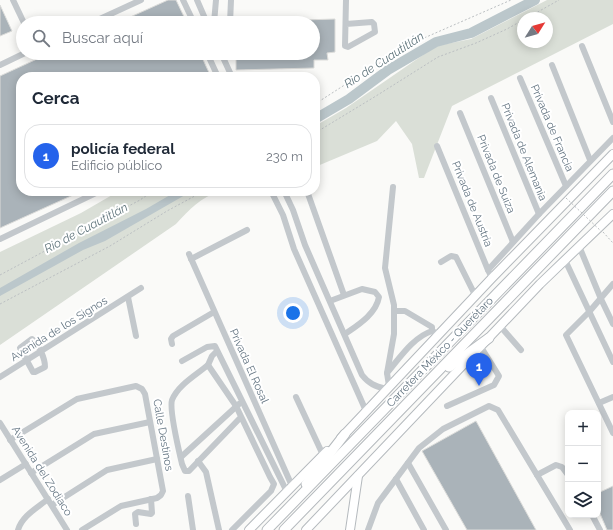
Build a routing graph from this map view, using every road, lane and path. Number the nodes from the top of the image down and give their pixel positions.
1 (13, 0) edge
2 (141, 0) edge
3 (183, 0) edge
4 (197, 0) edge
5 (216, 0) edge
6 (231, 0) edge
7 (346, 0) edge
8 (511, 0) edge
9 (559, 0) edge
10 (538, 12) edge
11 (21, 16) edge
12 (106, 16) edge
13 (191, 16) edge
14 (204, 16) edge
15 (215, 16) edge
16 (230, 16) edge
17 (517, 23) edge
18 (346, 24) junction
19 (582, 46) dead end
20 (16, 57) edge
21 (210, 60) edge
22 (224, 60) edge
23 (0, 64) edge
24 (552, 65) dead end
25 (216, 72) edge
26 (230, 72) edge
27 (520, 78) dead end
28 (492, 98) dead end
29 (320, 101) edge
30 (460, 113) dead end
31 (613, 122) edge
32 (320, 130) edge
33 (613, 138) edge
34 (437, 146) dead end
35 (613, 154) edge
36 (590, 160) junction
37 (613, 174) edge
38 (566, 186) junction
39 (393, 187) dead end
40 (613, 191) edge
41 (89, 196) edge
42 (146, 196) edge
43 (195, 196) edge
44 (274, 196) edge
45 (286, 196) edge
46 (309, 196) edge
47 (566, 198) dead end
48 (539, 214) junction
49 (612, 219) edge
50 (247, 230) dead end
51 (0, 238) edge
52 (513, 242) junction
53 (613, 243) edge
54 (579, 246) junction
55 (312, 260) junction
56 (565, 260) junction
57 (441, 262) dead end
58 (301, 265) junction
59 (490, 274) junction
60 (0, 275) edge
61 (141, 288) dead end
62 (612, 288) edge
63 (344, 295) junction
64 (475, 295) junction
65 (128, 297) junction
66 (601, 299) junction
67 (330, 300) junction
68 (0, 304) edge
69 (394, 311) junction
70 (214, 312) junction
71 (589, 312) junction
72 (340, 323) junction
73 (613, 324) edge
74 (500, 326) junction
75 (330, 328) junction
76 (435, 333) junction
77 (345, 334) junction
78 (136, 336) dead end
79 (489, 338) junction
80 (348, 342) junction
81 (172, 344) dead end
82 (338, 347) junction
83 (481, 347) junction
84 (522, 350) dead end
85 (217, 351) junction
86 (41, 352) junction
87 (26, 361) junction
88 (182, 361) dead end
89 (613, 362) edge
90 (208, 365) junction
91 (387, 373) junction
92 (0, 377) edge
93 (433, 377) junction
94 (366, 381) junction
95 (355, 386) junction
96 (387, 388) junction
97 (296, 397) dead end
98 (613, 397) edge
99 (241, 402) junction
100 (599, 404) junction
101 (236, 406) junction
102 (446, 406) dead end
103 (366, 411) junction
104 (241, 416) junction
105 (150, 422) junction
106 (0, 423) edge
107 (2, 430) edge
108 (613, 433) edge
109 (344, 434) junction
110 (10, 440) junction
111 (323, 455) junction
112 (180, 457) junction
113 (157, 459) junction
114 (198, 461) junction
115 (408, 463) junction
116 (26, 464) junction
117 (565, 471) edge
118 (31, 472) junction
119 (537, 475) junction
120 (358, 476) junction
121 (396, 479) junction
122 (0, 480) edge
123 (289, 489) junction
124 (188, 496) dead end
125 (48, 499) junction
126 (151, 499) junction
127 (52, 505) junction
128 (279, 518) junction
129 (594, 518) edge
130 (136, 524) dead end
131 (370, 529) edge
132 (18, 530) edge
133 (67, 530) edge
134 (82, 530) edge
135 (193, 530) edge
136 (219, 530) edge
137 (232, 530) edge
138 (249, 530) edge
139 (267, 530) edge
140 (284, 530) edge
141 (306, 530) edge
142 (350, 530) edge
143 (424, 530) edge
144 (446, 530) edge
145 (570, 530) edge
146 (600, 530) edge

1 - 11 street
2 - 12 street
3 - 13 street
4 - 14 street
5 - 15 street
6 - 16 street
7 - 18 street
8 - 29 path
9 - 10 path
17 - 32 path
18 - 18 street
19 - 31 street
20 - 23 street
21 - 25 street
22 - 26 street
24 - 36 street
27 - 38 street, Privada de Francia
28 - 48 street, Privada de Alemania
30 - 52 street, Privada de Suiza
33 - 36 street
34 - 59 street, Privada de Austria
35 - 59 main road
36 - 38 street
37 - 128 highway, Carretera México - Querétaro
38 - 48 street
39 - 69 street
40 - 93 highway, Carretera México - Querétaro
41 - 51 street
42 - 60 path
43 - 68 path
44 - 58 street
45 - 55 street
46 - 63 street
47 - 53 path, bridge
48 - 52 street
49 - 54 main road
50 - 70 street, Privada El Rosal
52 - 59 street
54 - 56 main road
54 - 66 street
55 - 58 street
55 - 67 street
56 - 71 street
56 - 74 main road
57 - 64 street
58 - 75 street
59 - 64 main road
61 - 65 street, Avenida de los Signos
62 - 66 street
63 - 67 street
63 - 77 street
64 - 76 main road
65 - 78 street
65 - 86 street, Avenida de los Signos
66 - 71 street
66 - 73 street
67 - 72 street
69 - 76 street
69 - 91 street
70 - 81 street
70 - 123 street, Privada El Rosal
71 - 89 street
71 - 100 street
72 - 75 street
72 - 77 street
74 - 79 main road
74 - 84 street
75 - 82 street
76 - 91 street
76 - 96 main road
77 - 80 street
79 - 83 main road
79 - 93 highway
80 - 82 street
80 - 94 street
82 - 95 street
83 - 102 street
83 - 120 main road
85 - 88 street
85 - 90 street
85 - 99 street
86 - 87 street, Avenida de los Signos
86 - 87 street
86 - 87 street
87 - 92 street, Avenida de los Signos
90 - 101 street
90 - 112 street
91 - 96 street
93 - 140 highway, Carretera México - Querétaro
94 - 95 street
94 - 96 street
95 - 103 street
96 - 103 main road
97 - 111 street
98 - 100 street
99 - 101 street
99 - 123 street
100 - 108 street
101 - 104 street
101 - 112 street
103 - 109 main road
104 - 114 street
104 - 137 street
105 - 110 street, Calle Destinos
105 - 113 street, Calle Destinos
105 - 118 street
106 - 107 street, Avenida del Zodiaco
107 - 110 street, Avenida del Zodiaco
109 - 111 main road
109 - 128 highway
110 - 116 street, Avenida del Zodiaco
111 - 123 main road
112 - 114 street
113 - 126 street, Calle Destinos
113 - 127 street
114 - 136 street
115 - 119 street
115 - 121 street
115 - 144 street
116 - 118 street, Avenida del Zodiaco
116 - 122 street
117 - 119 street
118 - 125 street, Avenida del Zodiaco
119 - 145 street
120 - 141 main road
120 - 142 main road
121 - 131 street
121 - 143 street
123 - 138 main road
124 - 135 street
125 - 127 street, Avenida del Zodiaco
125 - 132 street
126 - 130 street
126 - 134 street
127 - 133 street, Avenida del Zodiaco
128 - 139 highway, Carretera México - Querétaro
129 - 146 street

